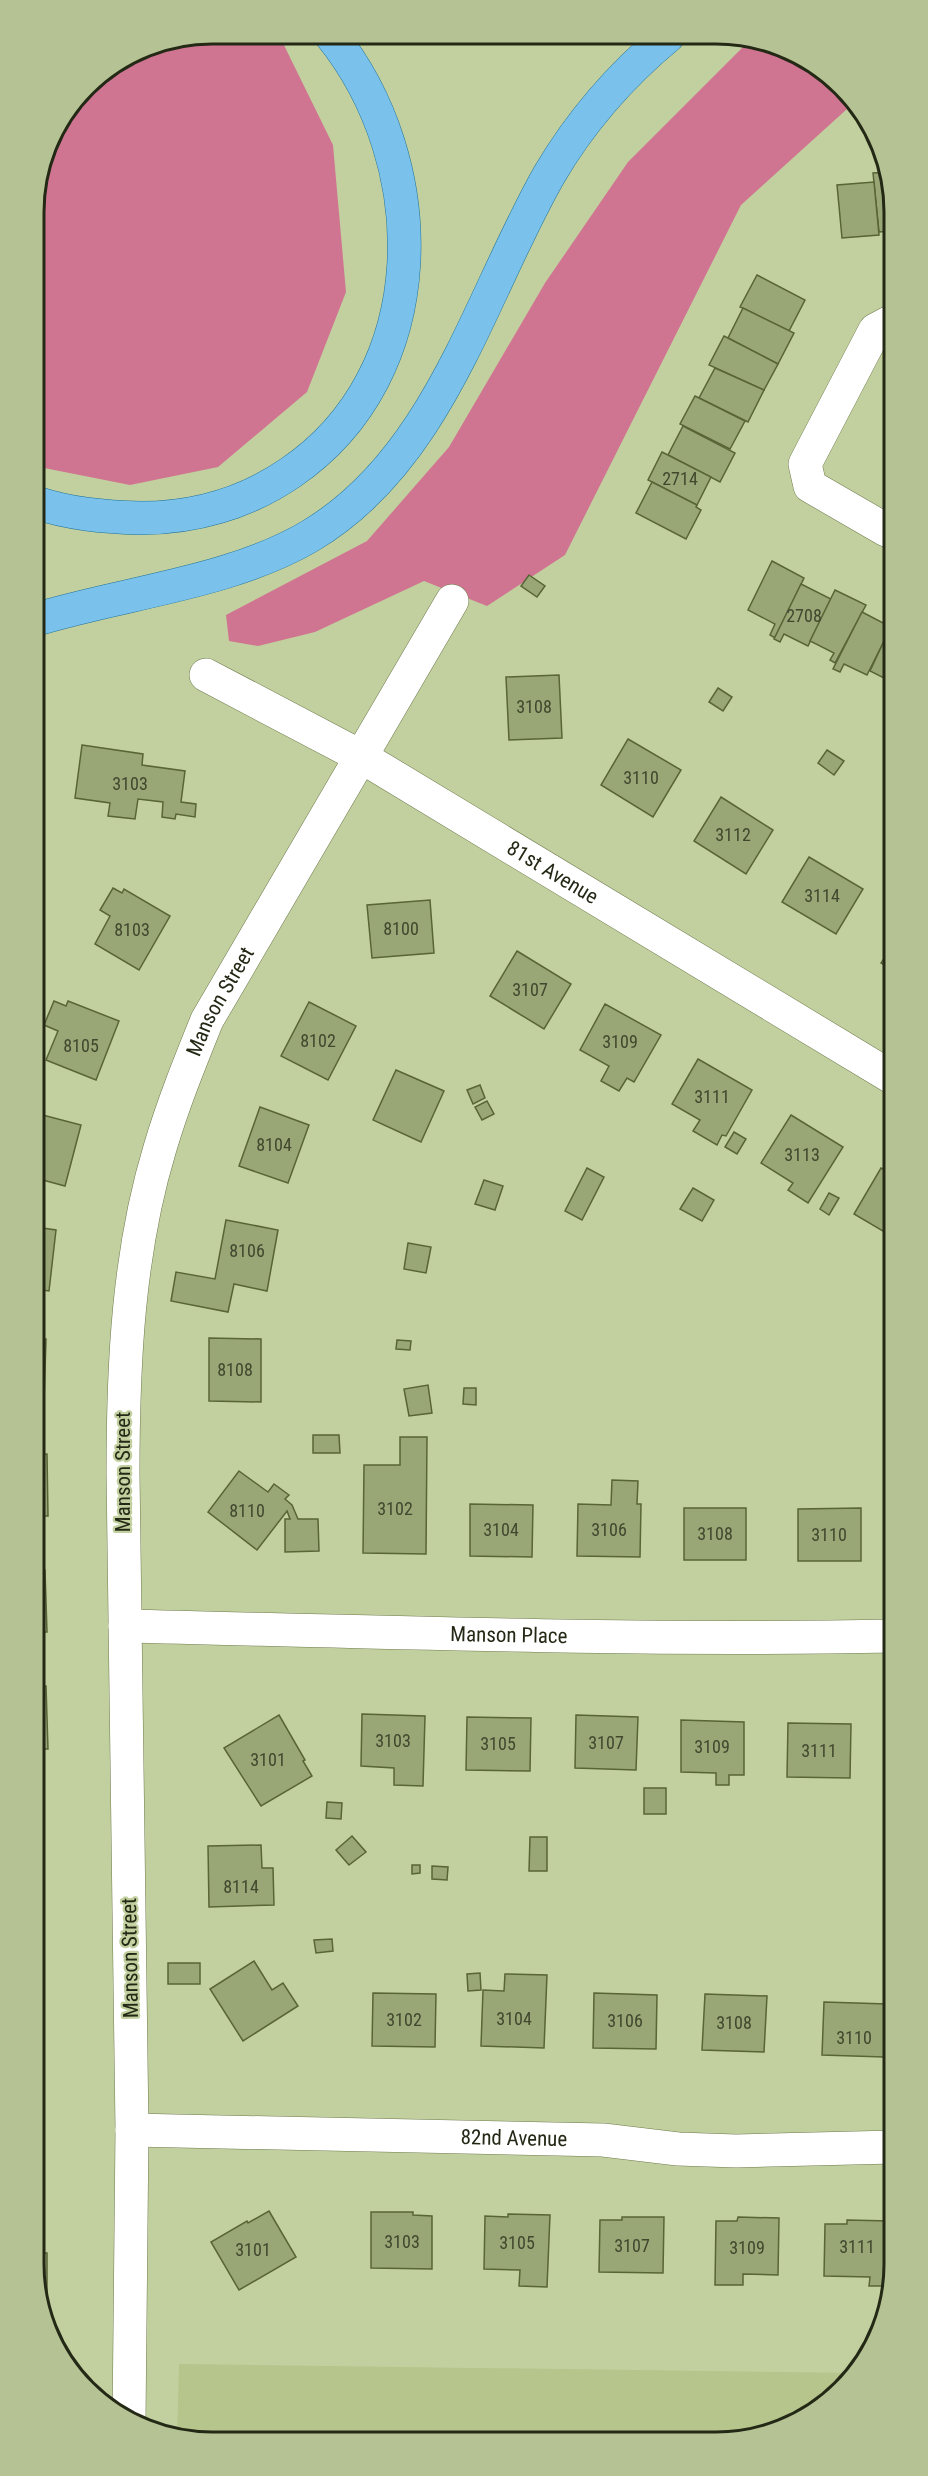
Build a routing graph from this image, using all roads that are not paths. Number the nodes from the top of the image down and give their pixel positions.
1 (337, 44) edge
2 (659, 44) edge
3 (884, 325) edge
4 (44, 506) edge
5 (884, 529) edge
6 (452, 601) dead end
7 (44, 617) edge
8 (206, 675) dead end
9 (360, 756) junction
10 (884, 1073) edge
11 (125, 1626) junction
12 (884, 1636) edge
13 (132, 2130) junction
14 (884, 2147) edge
15 (129, 2410) edge

1 - 4 main road
2 - 7 main road
3 - 5 street
6 - 9 street, Manson Street
8 - 9 street, 81st Avenue
9 - 10 street, 81st Avenue
9 - 11 street, Manson Street
11 - 12 street, Manson Place
11 - 13 street, Manson Street
13 - 14 street, 82nd Avenue
13 - 15 street, Manson Street

